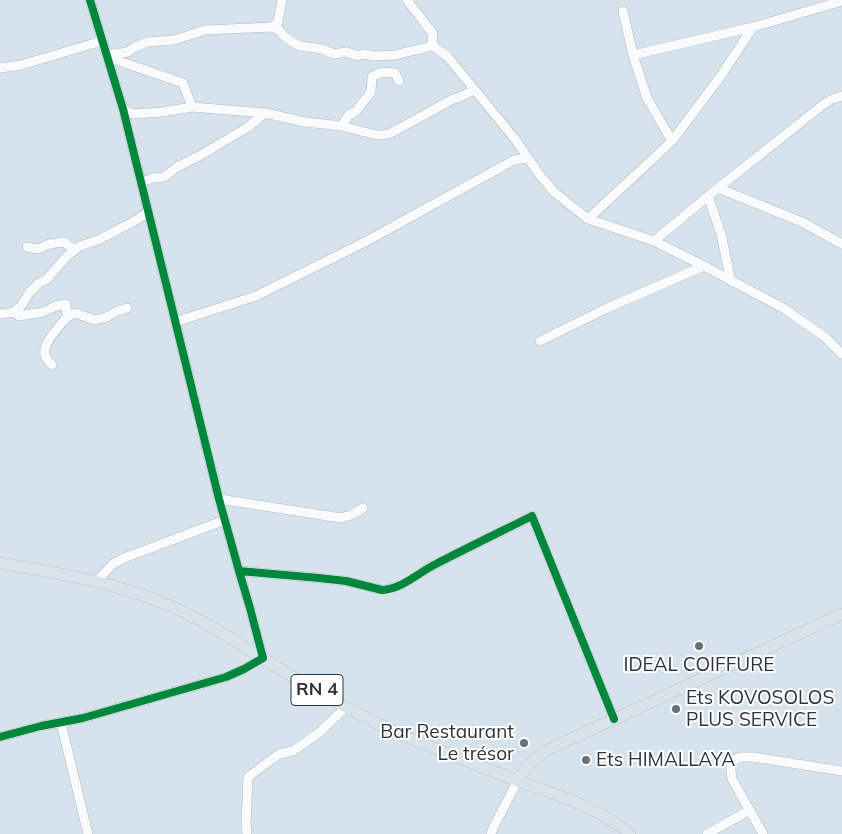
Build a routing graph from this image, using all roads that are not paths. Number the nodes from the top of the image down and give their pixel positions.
1 (90, 0) edge
2 (282, 0) edge
3 (407, 0) edge
4 (842, 1) edge
5 (623, 11) dead end
6 (272, 27) junction
7 (753, 27) junction
8 (102, 41) junction
9 (432, 45) junction
10 (633, 55) junction
11 (107, 57) junction
12 (0, 68) edge
13 (399, 81) dead end
14 (474, 90) junction
15 (842, 96) edge
16 (192, 106) junction
17 (123, 108) junction
18 (265, 114) junction
19 (341, 126) junction
20 (672, 141) junction
21 (528, 158) junction
22 (141, 183) junction
23 (718, 188) junction
24 (708, 196) junction
25 (148, 212) junction
26 (588, 219) junction
27 (654, 241) junction
28 (842, 244) edge
29 (27, 247) dead end
30 (75, 250) junction
31 (704, 266) junction
32 (731, 281) junction
33 (127, 308) dead end
34 (14, 312) junction
35 (0, 314) edge
36 (67, 318) junction
37 (175, 322) junction
38 (540, 342) dead end
39 (842, 354) edge
40 (52, 365) dead end
41 (219, 499) junction
42 (362, 508) dead end
43 (225, 520) junction
44 (0, 563) edge
45 (238, 571) junction
46 (96, 582) junction
47 (842, 614) edge
48 (262, 658) junction
49 (346, 707) junction
50 (614, 719) junction
51 (61, 723) junction
52 (0, 737) edge
53 (842, 771) edge
54 (518, 780) junction
55 (750, 810) junction
56 (88, 834) edge
57 (247, 834) edge
58 (491, 834) edge
59 (630, 834) edge
60 (707, 834) edge
61 (763, 834) edge

1 - 8 street
2 - 6 street
3 - 9 street
4 - 7 street
5 - 10 street
6 - 9 street
6 - 11 street
7 - 10 street
7 - 20 street
8 - 11 street
8 - 12 street
9 - 14 street
10 - 20 street
11 - 16 street
11 - 17 street
13 - 19 street
14 - 19 street
14 - 21 street
15 - 23 street
16 - 17 street
16 - 18 street
17 - 22 street
18 - 19 street
18 - 22 street
20 - 26 street
21 - 26 street
21 - 37 street
22 - 25 street
23 - 24 street
23 - 28 street
24 - 27 street
24 - 32 street
25 - 30 street
25 - 37 street
26 - 27 street
27 - 31 street
29 - 30 street
30 - 34 street
31 - 32 street
31 - 38 street
32 - 39 street
33 - 36 street
34 - 35 street
34 - 36 street
36 - 40 street
37 - 41 street
41 - 42 street
41 - 43 street
43 - 45 street
43 - 46 street
44 - 46 main road, RN 4
45 - 48 street
45 - 50 street
46 - 48 main road, RN 4
47 - 50 main road
48 - 49 main road, RN 4
48 - 51 street
49 - 54 main road, RN 4
49 - 57 street
50 - 54 main road
51 - 52 street
51 - 56 street
53 - 55 street
54 - 58 street
54 - 59 main road, RN 4
55 - 60 street
55 - 61 street

